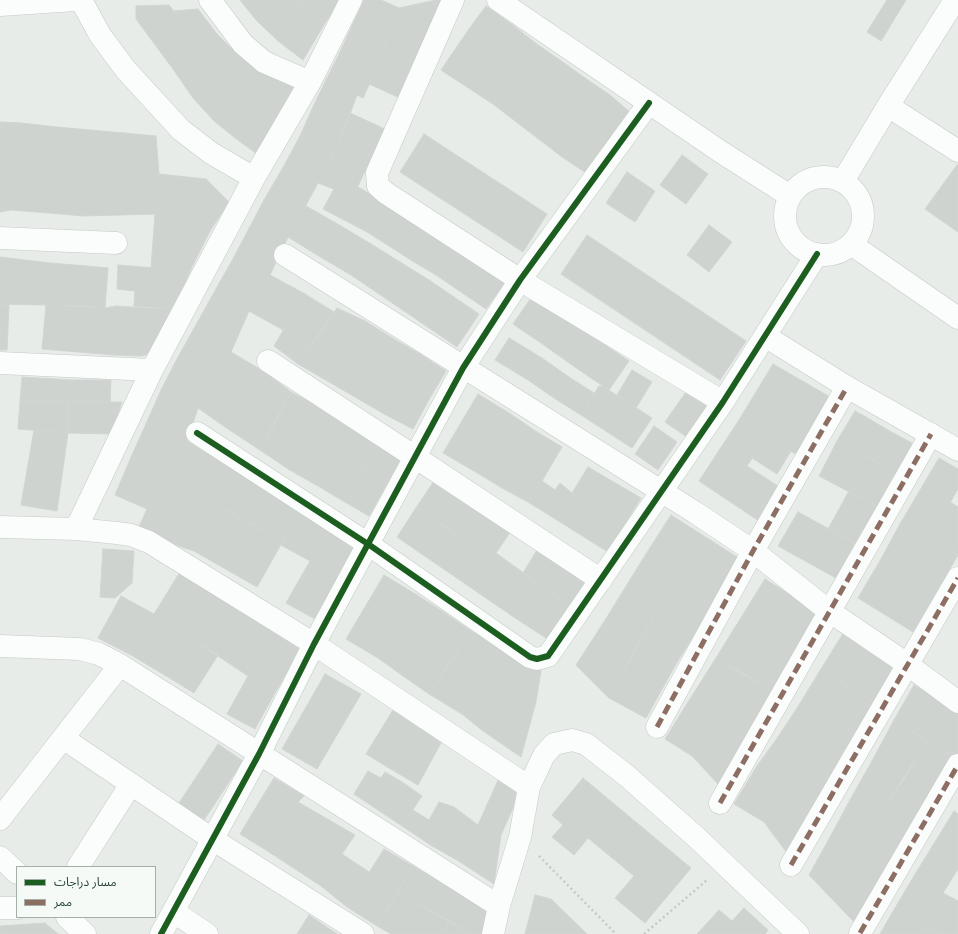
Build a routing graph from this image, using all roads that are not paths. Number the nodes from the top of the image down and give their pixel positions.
1 (76, 0) edge
2 (81, 0) edge
3 (210, 0) edge
4 (351, 0) edge
5 (453, 0) edge
6 (498, 0) edge
7 (955, 0) edge
8 (0, 5) edge
9 (310, 82) junction
10 (649, 104) junction
11 (888, 106) junction
12 (958, 151) edge
13 (254, 178) junction
14 (843, 181) junction
15 (790, 196) junction
16 (0, 238) edge
17 (116, 242) dead end
18 (851, 244) junction
19 (817, 254) junction
20 (285, 255) dead end
21 (520, 280) junction
22 (958, 318) edge
23 (765, 336) junction
24 (268, 361) dead end
25 (0, 363) edge
26 (463, 368) junction
27 (152, 370) junction
28 (847, 387) junction
29 (723, 402) junction
30 (197, 433) dead end
31 (931, 434) junction
32 (958, 450) edge
33 (415, 457) junction
34 (661, 490) junction
35 (0, 527) edge
36 (76, 529) junction
37 (368, 544) junction
38 (753, 551) junction
39 (958, 578) edge
40 (601, 580) junction
41 (829, 610) junction
42 (314, 644) junction
43 (0, 646) edge
44 (907, 664) junction
45 (120, 665) junction
46 (958, 702) edge
47 (657, 727) dead end
48 (63, 738) junction
49 (259, 754) junction
50 (958, 765) edge
51 (131, 784) junction
52 (528, 787) junction
53 (720, 803) dead end
54 (0, 819) edge
55 (212, 839) junction
56 (0, 857) edge
57 (791, 865) dead end
58 (79, 866) edge
59 (16, 871) edge
60 (499, 906) junction
61 (0, 908) edge
62 (16, 908) edge
63 (174, 912) junction
64 (68, 918) edge
65 (357, 933) edge
66 (860, 933) dead end
67 (85, 934) edge
68 (161, 934) edge
69 (206, 934) edge
70 (492, 934) edge
71 (798, 934) edge

1 - 8 street
2 - 13 street
3 - 9 street
4 - 9 street
5 - 21 street
6 - 10 street
7 - 11 street
9 - 13 street
10 - 15 street
10 - 21 street
11 - 12 street
11 - 14 street
13 - 27 street
14 - 15 street
14 - 18 street
15 - 19 street
16 - 17 street
18 - 19 street
18 - 22 street
19 - 23 street
20 - 26 street
21 - 26 street
21 - 29 street
23 - 28 street
23 - 29 street
24 - 33 street
25 - 27 street
26 - 33 street
26 - 34 street
27 - 36 street
28 - 31 street
28 - 38 street
29 - 34 street
30 - 37 street
31 - 32 street
31 - 41 street
33 - 37 street
33 - 40 street
34 - 38 street
34 - 40 street
35 - 36 street
36 - 42 street
37 - 40 street
37 - 42 street
38 - 41 street
38 - 47 street
39 - 44 street
41 - 44 street
41 - 53 street
42 - 49 street
42 - 52 street
43 - 45 street
44 - 46 street
44 - 57 street
45 - 48 street
45 - 49 street
48 - 51 street
48 - 54 street
49 - 55 street
49 - 60 street
50 - 66 street
51 - 55 street
51 - 58 street
52 - 60 street
52 - 71 street
55 - 63 street
55 - 65 street
56 - 59 street
60 - 70 street
61 - 62 street
63 - 68 street
63 - 69 street
64 - 67 street

